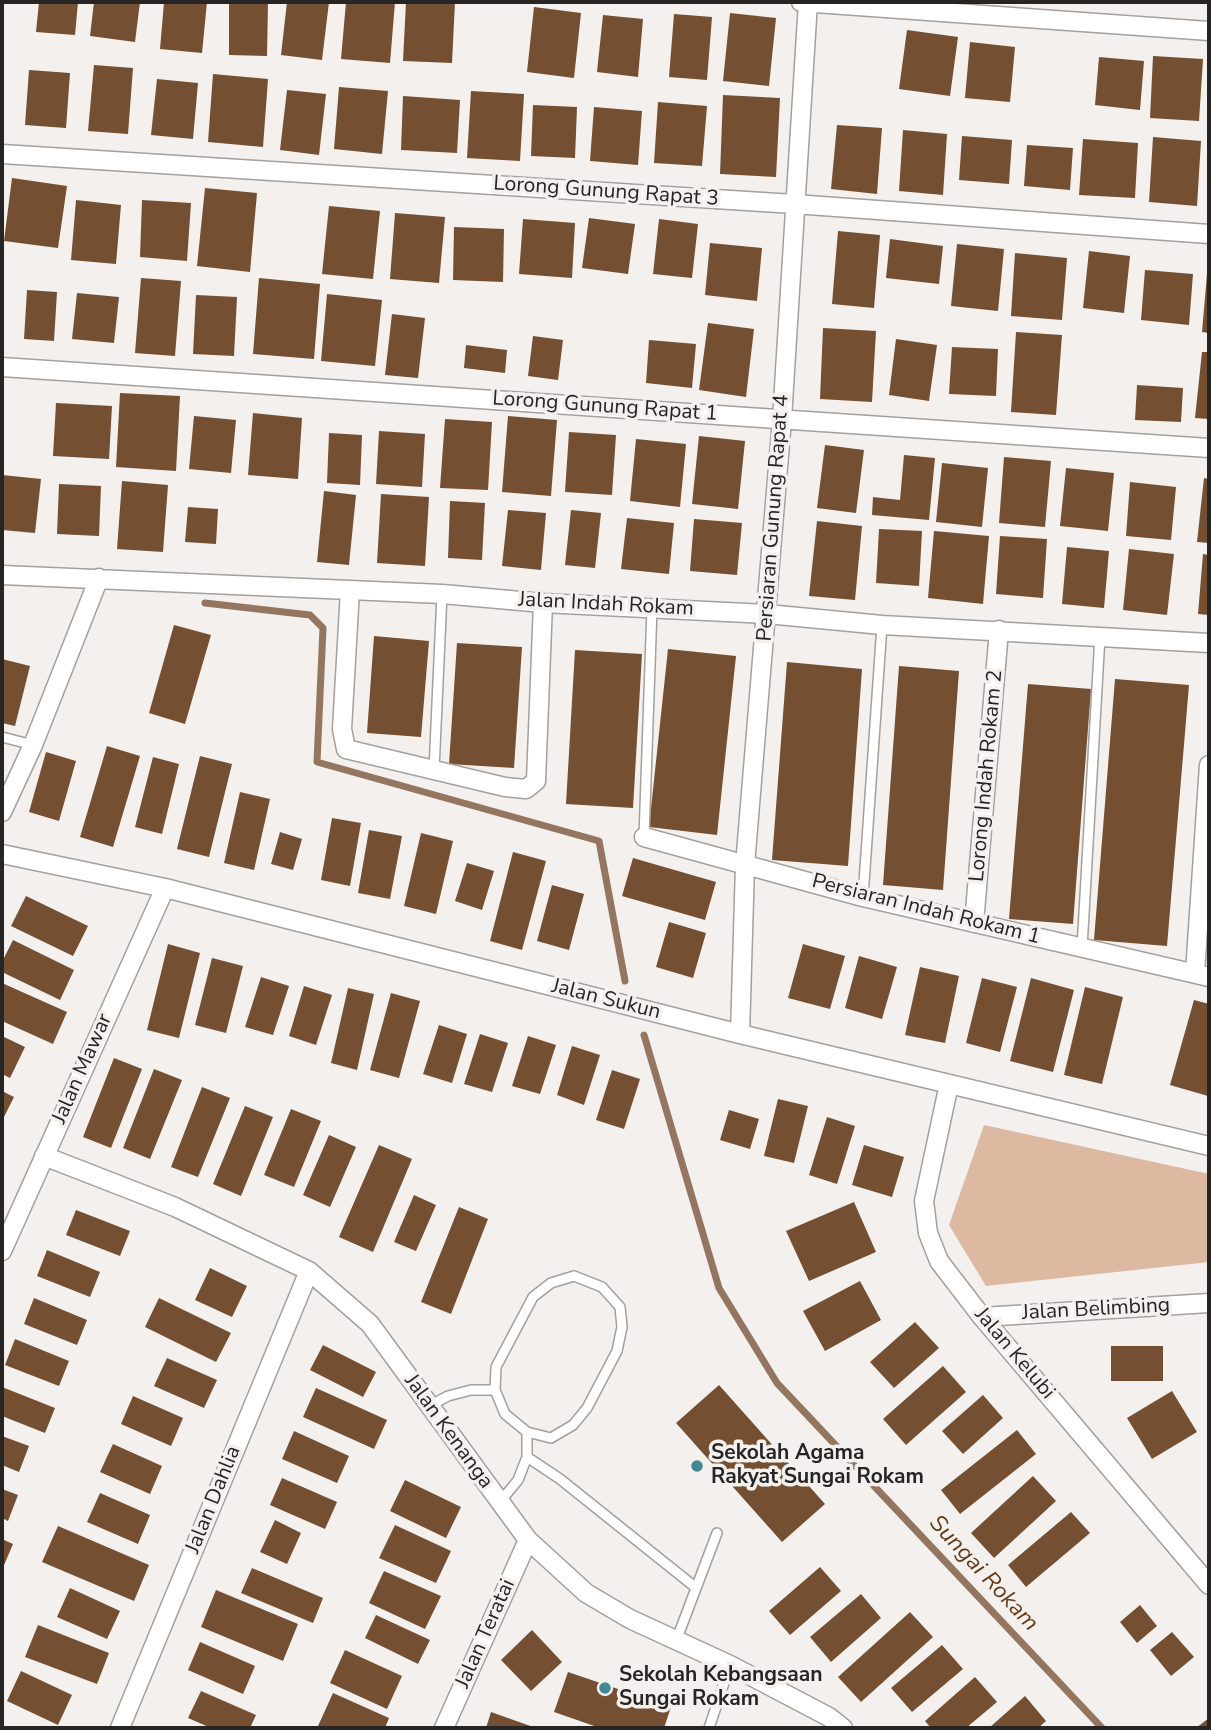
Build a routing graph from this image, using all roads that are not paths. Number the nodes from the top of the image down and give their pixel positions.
1 (801, 2) edge
2 (808, 2) edge
3 (1209, 31) edge
4 (2, 154) edge
5 (794, 204) junction
6 (1209, 234) edge
7 (2, 367) edge
8 (782, 419) junction
9 (1209, 447) edge
10 (2, 575) edge
11 (99, 578) junction
12 (350, 590) junction
13 (442, 594) junction
14 (542, 603) junction
15 (652, 608) junction
16 (767, 614) junction
17 (882, 625) junction
18 (999, 630) junction
19 (1100, 636) junction
20 (1209, 643) edge
21 (2, 737) edge
22 (33, 745) junction
23 (1209, 765) edge
24 (434, 773) junction
25 (2, 812) edge
26 (644, 837) joint
27 (2, 854) edge
28 (745, 865) junction
29 (166, 888) junction
30 (863, 897) junction
31 (974, 923) junction
32 (1082, 948) junction
33 (1202, 975) edge
34 (740, 1034) junction
35 (949, 1084) junction
36 (1209, 1146) edge
37 (44, 1156) junction
38 (2, 1251) edge
39 (309, 1271) junction
40 (1209, 1303) edge
41 (982, 1317) junction
42 (495, 1390) junction
43 (429, 1406) junction
44 (527, 1432) junction
45 (527, 1457) junction
46 (499, 1503) junction
47 (717, 1533) dead end
48 (528, 1540) junction
49 (1209, 1585) edge
50 (695, 1587) junction
51 (676, 1641) junction
52 (730, 1665) junction
53 (120, 1728) edge
54 (444, 1728) edge
55 (709, 1728) edge
56 (843, 1728) edge

1 - 2 street
2 - 3 street
2 - 5 street, Persiaran Gunung Rapat 4
4 - 5 street, Lorong Gunung Rapat 3
5 - 6 street, Lorong Gunung Rapat 3
5 - 8 street, Persiaran Gunung Rapat 4
7 - 8 street, Lorong Gunung Rapat 1
8 - 9 street, Lorong Gunung Rapat 1
8 - 16 street, Persiaran Gunung Rapat 4
10 - 11 street, Jalan Indah Rokam
11 - 12 street, Jalan Indah Rokam
11 - 22 street
12 - 13 street, Jalan Indah Rokam
12 - 24 street
13 - 14 street, Jalan Indah Rokam
13 - 24 lane
14 - 15 street, Jalan Indah Rokam
14 - 24 street
15 - 16 street, Jalan Indah Rokam
15 - 26 lane
16 - 17 street, Jalan Indah Rokam
16 - 28 street, Persiaran Gunung Rapat 4
17 - 18 street, Jalan Indah Rokam
17 - 30 lane
18 - 19 street, Jalan Indah Rokam
18 - 31 street, Lorong Indah Rokam 2
19 - 20 street, Jalan Indah Rokam
19 - 32 lane
21 - 22 lane
22 - 25 street
23 - 33 street
26 - 28 street, Persiaran Indah Rokam 1
27 - 29 street, Jalan Sukun
28 - 30 street, Persiaran Indah Rokam 1
28 - 34 street, Persiaran Gunung Rapat 4
29 - 34 street, Jalan Sukun
29 - 37 street, Jalan Mawar
30 - 31 street, Persiaran Indah Rokam 1
31 - 32 street, Persiaran Indah Rokam 1
32 - 33 street, Persiaran Indah Rokam 1
34 - 35 street, Jalan Sukun
35 - 36 street, Jalan Sukun
35 - 41 street, Jalan Kelubi
37 - 38 street, Jalan Mawar
37 - 39 street, Jalan Kenanga
39 - 43 street, Jalan Kenanga
39 - 53 street, Jalan Dahlia
40 - 41 street, Jalan Belimbing
41 - 49 street, Jalan Kelubi
42 - 43 lane
42 - 44 lane
42 - 44 lane
43 - 46 street, Jalan Kenanga
44 - 45 lane
45 - 46 lane
45 - 50 lane
46 - 48 street, Jalan Kenanga
47 - 50 lane
48 - 51 street, Jalan Kenanga
48 - 54 street, Jalan Teratai
50 - 51 lane
51 - 52 street, Jalan Kenanga
52 - 55 lane
52 - 56 street, Jalan Kenanga

